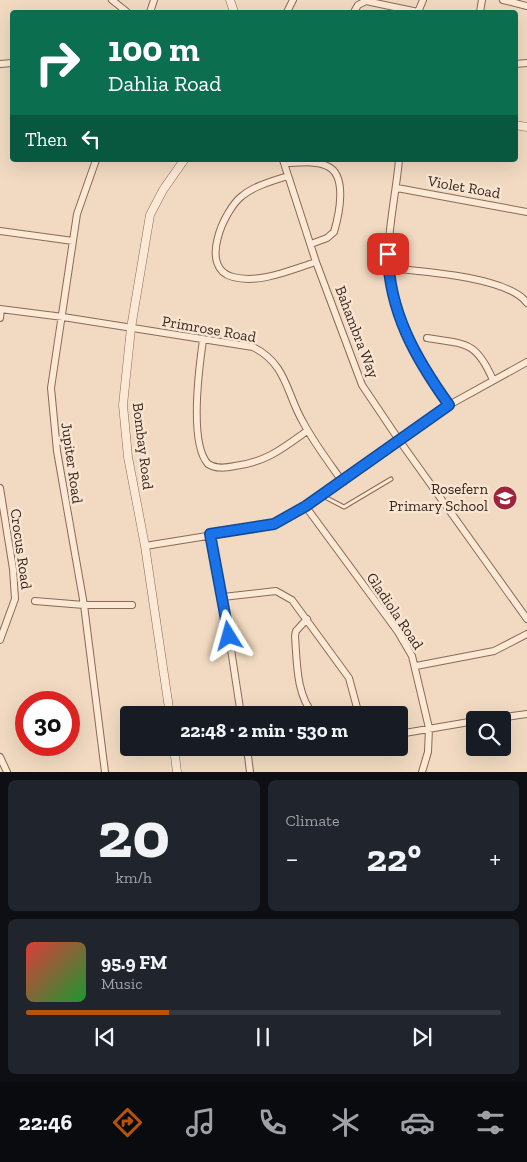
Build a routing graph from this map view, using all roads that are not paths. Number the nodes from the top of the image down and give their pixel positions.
1 (112, 0) edge
2 (502, 0) edge
3 (527, 6) edge
4 (124, 10) edge
5 (355, 10) edge
6 (410, 10) edge
7 (95, 162) edge
8 (183, 162) edge
9 (283, 162) edge
10 (399, 162) edge
11 (288, 176) junction
12 (397, 188) junction
13 (527, 212) edge
14 (0, 231) edge
15 (73, 241) junction
16 (311, 244) junction
17 (316, 262) junction
18 (388, 268) junction
19 (527, 303) edge
20 (1, 309) edge
21 (63, 317) junction
22 (0, 318) edge
23 (131, 328) junction
24 (428, 338) dead end
25 (203, 340) junction
26 (527, 362) edge
27 (492, 380) junction
28 (449, 405) junction
29 (307, 431) junction
30 (399, 440) junction
31 (391, 479) dead end
32 (342, 481) junction
33 (0, 488) edge
34 (322, 495) junction
35 (306, 506) junction
36 (210, 534) junction
37 (145, 546) junction
38 (223, 597) junction
39 (35, 601) dead end
40 (132, 604) dead end
41 (84, 605) junction
42 (307, 619) junction
43 (527, 619) edge
44 (527, 634) edge
45 (0, 640) edge
46 (416, 666) junction
47 (169, 706) edge
48 (241, 706) edge
49 (307, 706) edge
50 (357, 706) edge
51 (527, 714) edge
52 (511, 716) edge
53 (466, 722) edge
54 (429, 728) junction
55 (408, 732) edge
56 (175, 756) edge
57 (248, 756) edge
58 (0, 757) edge
59 (7, 772) edge
60 (105, 772) edge
61 (177, 772) edge
62 (250, 772) edge
63 (422, 772) edge

1 - 4 street
2 - 3 street
5 - 6 street
7 - 15 street, Jupiter Road
8 - 23 street, Bombay Road
9 - 11 street, Bahambra Way
9 - 16 street
10 - 12 street
11 - 16 street, Bahambra Way
11 - 17 street
12 - 13 street, Violet Road
12 - 18 street
14 - 15 street
15 - 21 street, Jupiter Road
16 - 17 street, Bahambra Way
17 - 30 street, Bahambra Way
18 - 19 street
18 - 28 street
20 - 21 street, Primrose Road
20 - 22 street
21 - 23 street, Primrose Road
21 - 41 street, Jupiter Road
23 - 25 street, Primrose Road
23 - 37 street, Bombay Road
24 - 27 street
25 - 29 street, Primrose Road
25 - 29 street
26 - 27 street
27 - 28 street
28 - 30 street
29 - 32 street, Primrose Road
30 - 32 street
30 - 43 street, Bahambra Way
31 - 34 lane
32 - 34 street
33 - 45 street, Crocus Road
34 - 35 street
35 - 36 street
35 - 46 street, Gladiola Road
36 - 37 street
36 - 38 street
37 - 47 street, Bombay Road
38 - 42 street
38 - 48 street
39 - 41 street
40 - 41 street
41 - 60 street, Jupiter Road
42 - 49 street
42 - 50 street
44 - 46 street
46 - 54 street, Gladiola Road
51 - 52 street
53 - 54 street
54 - 55 street
54 - 63 street, Gladiola Road
56 - 61 street
57 - 62 street
58 - 59 street

